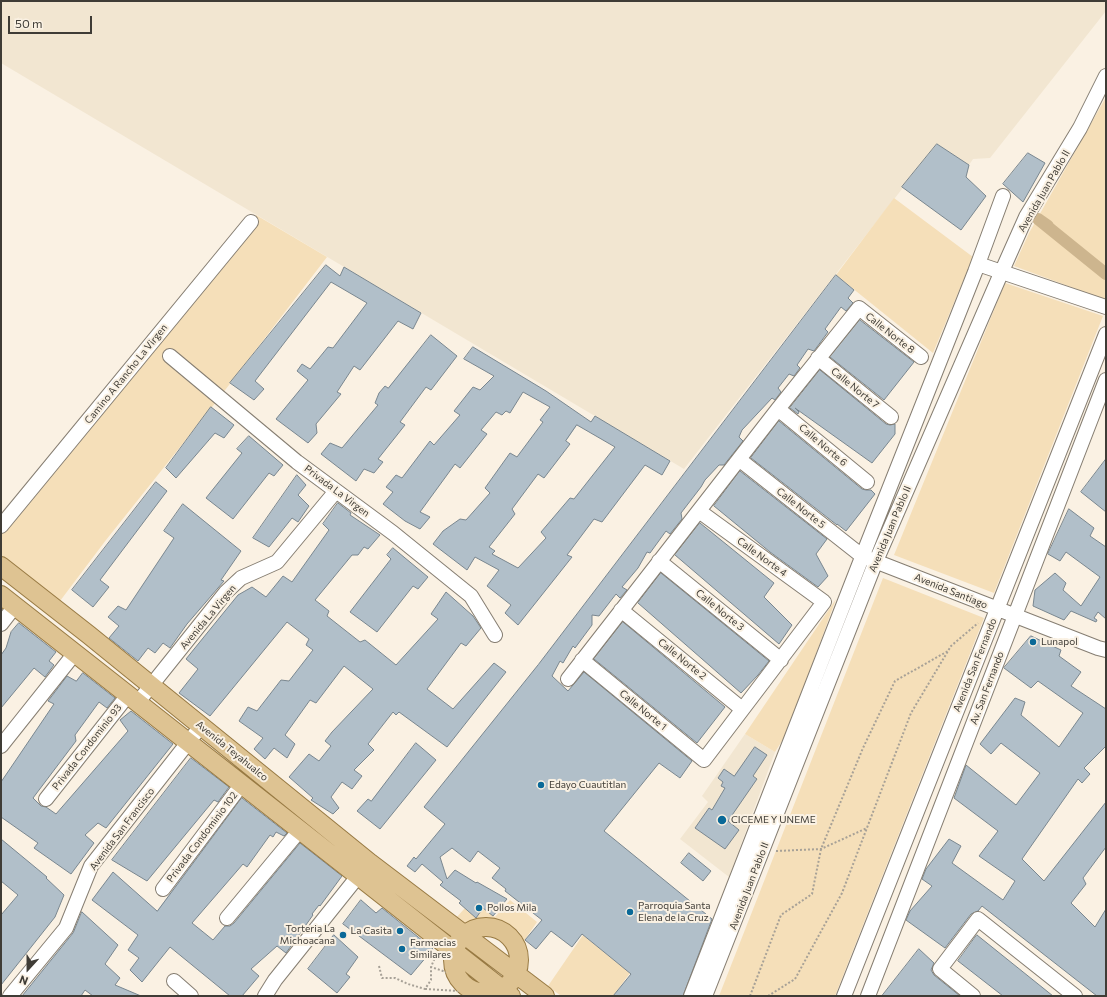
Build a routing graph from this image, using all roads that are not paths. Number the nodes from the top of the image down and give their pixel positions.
1 (1106, 76) edge
2 (1003, 196) dead end
3 (251, 222) dead end
4 (978, 264) junction
5 (1002, 271) junction
6 (1106, 307) edge
7 (1106, 334) edge
8 (170, 356) dead end
9 (921, 357) dead end
10 (818, 358) junction
11 (1106, 380) edge
12 (778, 409) junction
13 (891, 417) dead end
14 (740, 460) junction
15 (867, 482) dead end
16 (336, 491) junction
17 (699, 511) junction
18 (1, 526) edge
19 (862, 556) junction
20 (659, 561) junction
21 (876, 561) junction
22 (1, 566) edge
23 (1, 594) edge
24 (15, 606) junction
25 (997, 609) junction
26 (622, 610) junction
27 (1014, 616) junction
28 (1, 624) edge
29 (495, 635) dead end
30 (1106, 650) edge
31 (75, 653) junction
32 (582, 660) junction
33 (781, 660) junction
34 (568, 679) dead end
35 (152, 685) junction
36 (133, 699) junction
37 (742, 709) junction
38 (202, 726) junction
39 (189, 742) junction
40 (1, 746) edge
41 (242, 784) junction
42 (46, 799) dead end
43 (300, 830) junction
44 (359, 875) junction
45 (163, 889) dead end
46 (227, 918) dead end
47 (464, 934) junction
48 (454, 951) junction
49 (517, 974) junction
50 (174, 981) dead end
51 (499, 993) edge
52 (10, 996) edge
53 (191, 996) edge
54 (265, 996) edge
55 (545, 996) edge
56 (691, 996) edge
57 (705, 996) edge
58 (844, 996) edge
59 (868, 996) edge
60 (973, 996) edge
61 (1075, 996) edge

1 - 5 street, Avenida Juan Pablo II
2 - 4 street
3 - 18 street, Camino A Rancho La Virgen
4 - 5 street
4 - 19 street
5 - 6 street
5 - 21 street, Avenida Juan Pablo II
7 - 25 street, Avenida San Fernando
8 - 16 street, Privada La Virgen
9 - 10 street, Calle Norte 8
10 - 12 street
10 - 13 street, Calle Norte 7
11 - 27 street, Av. San Fernando
12 - 14 street
12 - 15 street, Calle Norte 6
14 - 17 street
14 - 19 street, Calle Norte 5
16 - 29 street, Privada La Virgen
16 - 35 street, Avenida La Virgen
17 - 20 street
17 - 33 street, Calle Norte 4
19 - 21 street, Avenida Santiago
19 - 56 street
20 - 26 street
20 - 33 street, Calle Norte 3
21 - 25 street, Avenida Santiago
21 - 57 street, Avenida Juan Pablo II
22 - 35 main road, Avenida Teyahualco
23 - 24 main road, Avenida Teyahualco
24 - 28 street
24 - 31 main road, Avenida Teyahualco
25 - 27 street, Avenida Santiago
25 - 58 street, Avenida San Fernando
26 - 32 street
26 - 37 street, Calle Norte 2
27 - 30 street, Avenida Santiago
27 - 59 street, Av. San Fernando
31 - 36 main road, Avenida Teyahualco
31 - 40 street
32 - 34 street
32 - 37 street, Calle Norte 1
33 - 37 street
35 - 36 street, Avenida La Virgen
35 - 38 main road, Avenida Teyahualco
36 - 39 main road, Avenida Teyahualco
36 - 42 street, Privada Condominio 93
38 - 39 street, Avenida San Francisco
38 - 47 main road, Avenida Teyahualco
39 - 41 main road, Avenida Teyahualco
39 - 52 street, Avenida San Francisco
41 - 43 main road, Avenida Teyahualco
41 - 45 street, Privada Condominio 102
43 - 44 main road, Avenida Teyahualco
43 - 46 street
44 - 48 main road, Avenida Teyahualco
44 - 54 street
47 - 48 main road
47 - 49 main road, Avenida Teyahualco
47 - 49 main road
48 - 51 main road, Avenida Teyahualco
49 - 51 main road, Avenida Teyahualco
49 - 55 main road, Avenida Teyahualco
50 - 53 street
60 - 61 street

